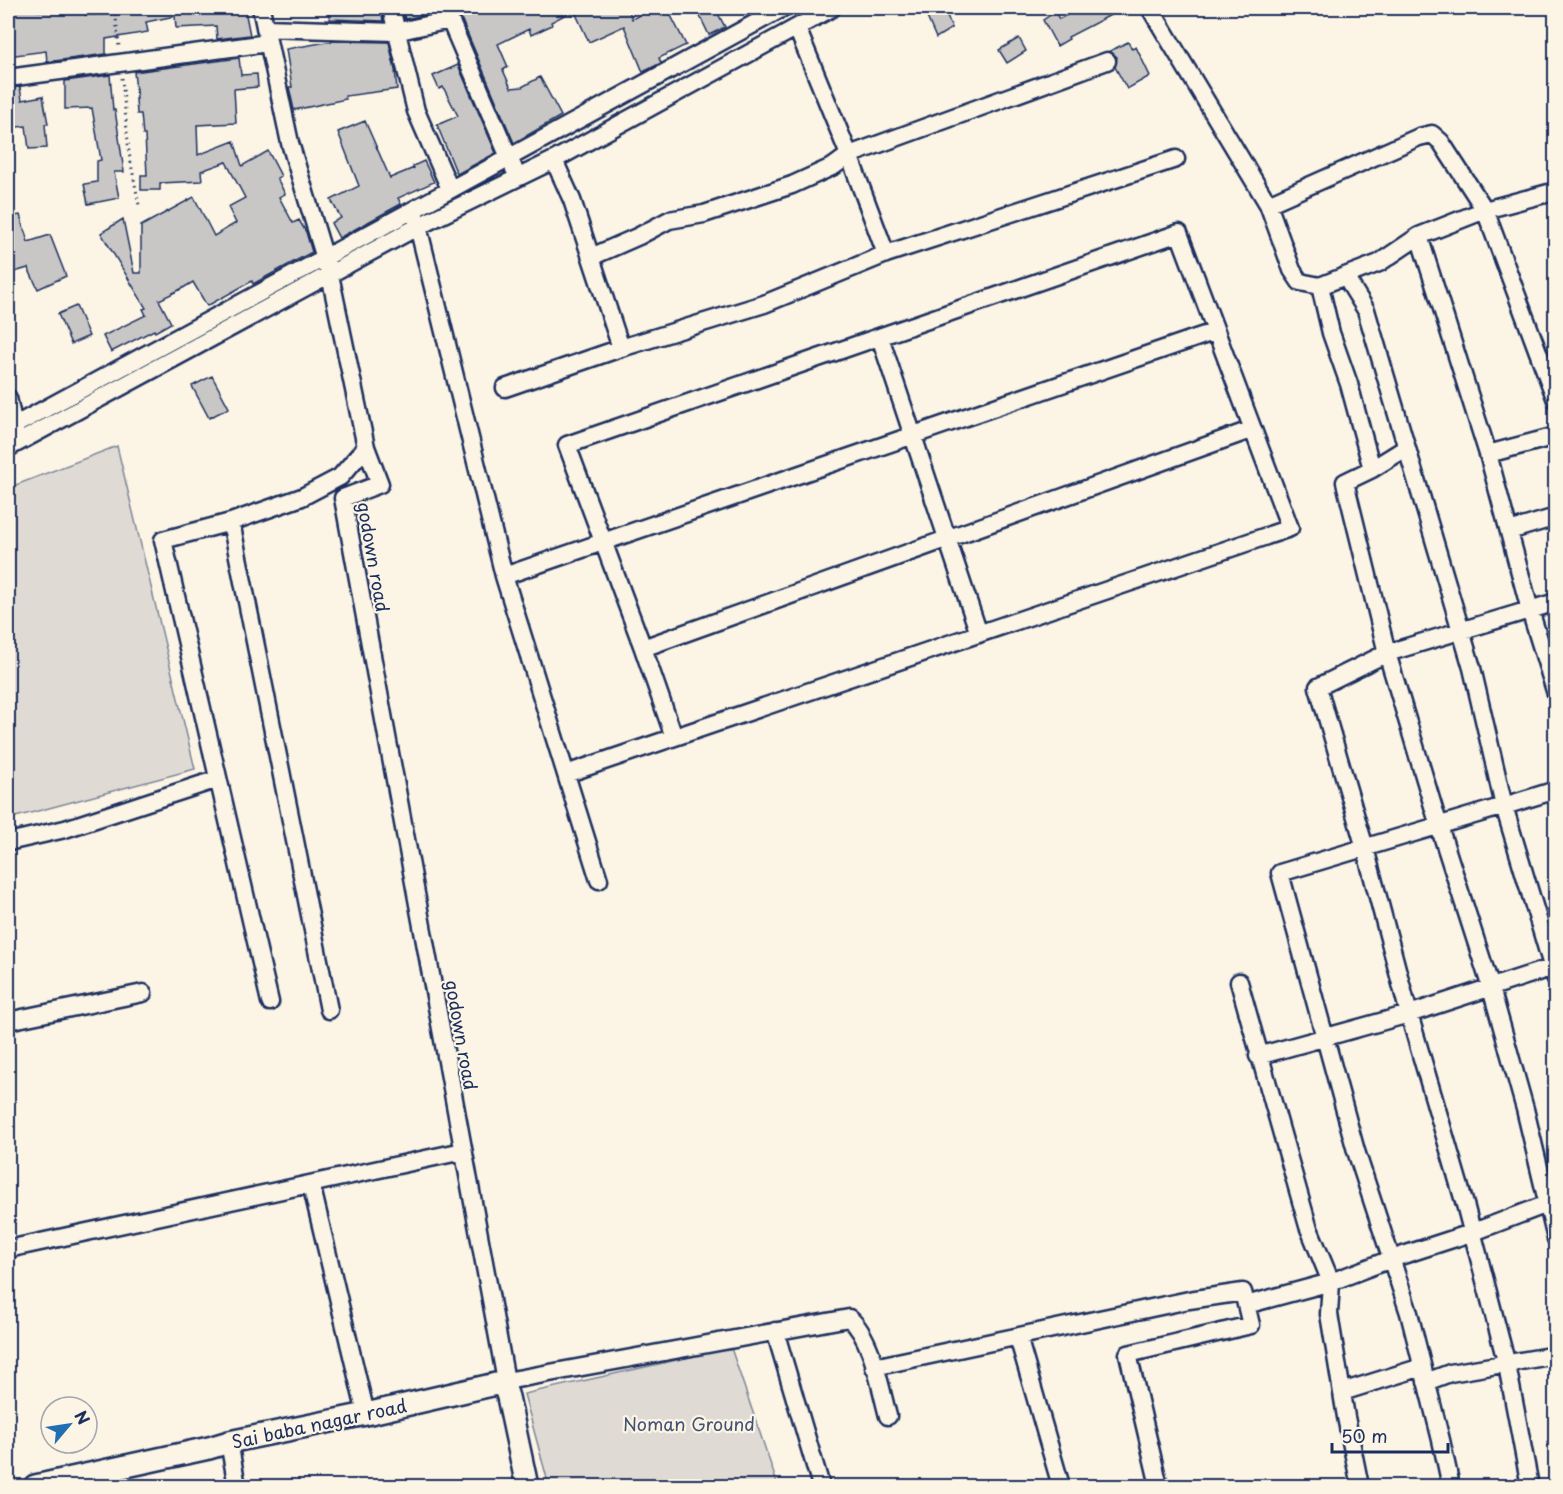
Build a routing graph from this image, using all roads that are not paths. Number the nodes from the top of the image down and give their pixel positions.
1 (261, 8) edge
2 (391, 8) edge
3 (783, 8) edge
4 (832, 8) edge
5 (1150, 8) edge
6 (797, 28) junction
7 (396, 31) junction
8 (267, 36) junction
9 (1107, 60) dead end
10 (8, 78) edge
11 (849, 155) junction
12 (509, 158) junction
13 (1176, 159) dead end
14 (554, 160) junction
15 (518, 178) junction
16 (450, 189) junction
17 (1556, 191) edge
18 (1268, 204) junction
19 (413, 208) junction
20 (1485, 210) junction
21 (419, 226) junction
22 (1419, 236) junction
23 (886, 254) junction
24 (325, 257) junction
25 (591, 257) junction
26 (330, 275) junction
27 (1345, 276) junction
28 (1320, 286) junction
29 (1216, 331) junction
30 (880, 337) junction
31 (621, 348) junction
32 (505, 388) dead end
33 (8, 398) edge
34 (1556, 400) edge
35 (11, 427) edge
36 (1253, 429) junction
37 (913, 436) junction
38 (1556, 436) edge
39 (13, 446) edge
40 (366, 447) junction
41 (1406, 448) junction
42 (1488, 454) junction
43 (1372, 469) junction
44 (1556, 517) edge
45 (231, 522) junction
46 (1509, 531) junction
47 (947, 538) junction
48 (604, 542) junction
49 (504, 576) junction
50 (1556, 602) edge
51 (1530, 610) junction
52 (1461, 631) junction
53 (979, 634) junction
54 (643, 648) junction
55 (1387, 653) junction
56 (1556, 694) edge
57 (674, 738) junction
58 (566, 774) junction
59 (218, 779) junction
60 (1556, 790) edge
61 (1504, 806) junction
62 (1439, 826) junction
63 (8, 842) edge
64 (1365, 848) junction
65 (599, 880) dead end
66 (1554, 971) edge
67 (1239, 982) dead end
68 (1491, 988) junction
69 (143, 993) dead end
70 (270, 1002) dead end
71 (329, 1011) dead end
72 (1408, 1014) junction
73 (8, 1021) edge
74 (1323, 1037) junction
75 (1258, 1056) junction
76 (463, 1151) junction
77 (311, 1184) junction
78 (1551, 1202) edge
79 (1471, 1233) junction
80 (1556, 1239) edge
81 (8, 1250) edge
82 (1391, 1259) junction
83 (1331, 1282) junction
84 (1246, 1305) junction
85 (775, 1331) junction
86 (1018, 1337) junction
87 (1556, 1355) edge
88 (1507, 1365) junction
89 (874, 1367) junction
90 (1424, 1374) junction
91 (505, 1385) junction
92 (1342, 1392) junction
93 (366, 1414) junction
94 (888, 1416) dead end
95 (229, 1442) junction
96 (74, 1482) edge
97 (35, 1486) edge
98 (237, 1486) edge
99 (527, 1486) edge
100 (821, 1486) edge
101 (1061, 1486) edge
102 (1159, 1486) edge
103 (1360, 1486) edge
104 (1451, 1486) edge
105 (1530, 1486) edge

1 - 8 street, godown road
2 - 7 street
3 - 12 street
4 - 6 street
5 - 18 street
6 - 11 street
6 - 14 street
7 - 8 street
7 - 12 street
7 - 16 street
8 - 10 street
8 - 24 street, godown road
9 - 11 street
11 - 23 street
11 - 25 street
12 - 15 street
12 - 16 street
13 - 23 street
14 - 15 street
14 - 25 street
15 - 21 street
16 - 19 street
17 - 20 street
18 - 20 street
18 - 28 street
19 - 21 street
19 - 24 street
20 - 22 street
20 - 34 street
21 - 26 street
21 - 49 street
22 - 27 street
22 - 42 street
23 - 31 street
24 - 26 street, godown road
24 - 35 street
25 - 31 street
26 - 39 street
26 - 40 street, godown road
27 - 28 street
27 - 41 street
28 - 43 street
29 - 30 street
29 - 36 street
29 - 37 street
30 - 37 street
30 - 48 street
31 - 32 street
33 - 35 street
35 - 39 street
36 - 47 street
36 - 53 street
37 - 47 street
37 - 48 street
38 - 42 street
40 - 45 street
40 - 76 street, godown road
41 - 43 street
41 - 52 street
42 - 46 street
43 - 55 street
44 - 46 street
45 - 59 street
45 - 71 street
46 - 51 street
47 - 53 street
47 - 54 street
48 - 49 street
48 - 54 street
49 - 58 street
50 - 51 street
51 - 52 street
51 - 56 street
52 - 55 street
52 - 61 street
53 - 57 street
54 - 57 street
55 - 62 street
55 - 64 street
57 - 58 street
58 - 65 street
59 - 63 street
59 - 70 street
60 - 61 street
61 - 62 street
61 - 66 street
62 - 64 street
62 - 68 street
64 - 72 street
64 - 74 street
66 - 68 street
67 - 75 street
68 - 72 street
68 - 78 street
69 - 73 street
72 - 74 street
72 - 79 street
74 - 75 street
74 - 82 street
75 - 83 street
76 - 77 street
76 - 91 street, godown road
77 - 81 street
77 - 93 street
78 - 79 street
78 - 80 street
79 - 82 street
79 - 88 street
82 - 83 street
82 - 90 street
83 - 84 street
83 - 92 street
84 - 86 street
84 - 102 street
85 - 89 street
85 - 91 street
85 - 100 street
86 - 89 street
86 - 101 street
87 - 88 street
88 - 90 street
88 - 105 street
89 - 94 street
90 - 92 street
90 - 104 street
91 - 93 main road, Sai baba nagar road
91 - 99 main road
92 - 103 street
93 - 95 main road, Sai baba nagar road
95 - 96 main road, Sai baba nagar road
95 - 98 street
96 - 97 main road, Sai baba nagar road

